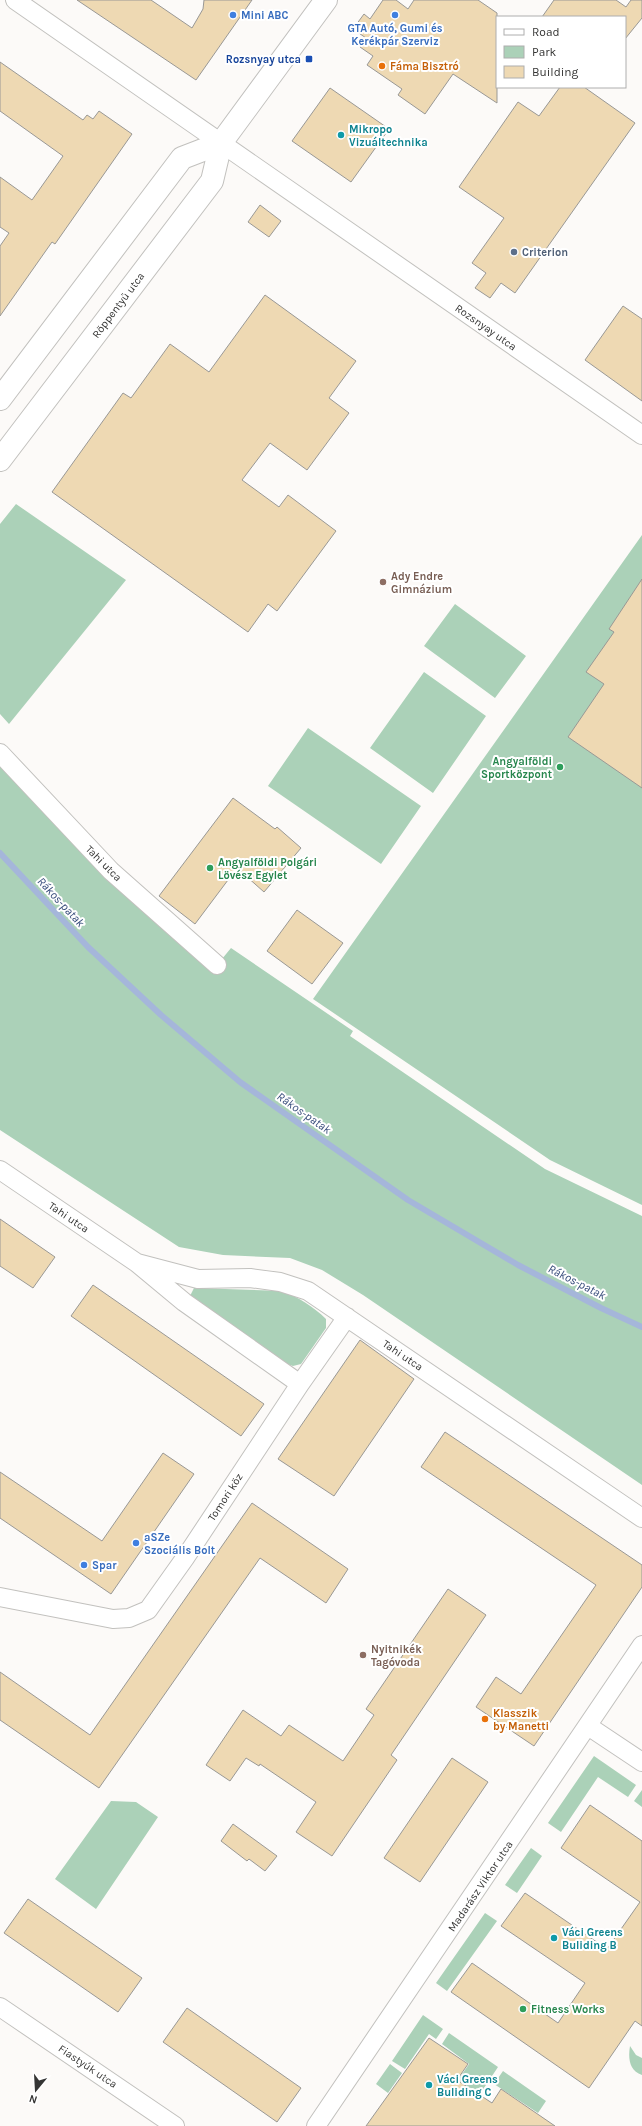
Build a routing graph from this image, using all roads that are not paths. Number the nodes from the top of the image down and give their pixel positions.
1 (15, 0) edge
2 (326, 0) edge
3 (221, 143) junction
4 (0, 399) edge
5 (642, 435) edge
6 (0, 460) edge
7 (0, 753) edge
8 (217, 965) dead end
9 (0, 1170) edge
10 (137, 1263) junction
11 (347, 1317) junction
12 (300, 1384) junction
13 (642, 1518) edge
14 (0, 1597) edge
15 (642, 1645) edge
16 (588, 1726) junction
17 (642, 1762) edge
18 (0, 2007) edge
19 (175, 2126) edge
20 (316, 2126) edge

1 - 3 street, Rozsnyay utca
2 - 3 street, Röppentyű utca
3 - 4 street
3 - 5 street, Rozsnyay utca
3 - 6 street, Röppentyű utca
7 - 8 street, Tahi utca
9 - 10 street, Tahi utca
10 - 11 street, Tahi utca
10 - 12 street, Tahi utca
11 - 12 street, Tomori köz
11 - 13 street, Tahi utca
12 - 14 street, Tomori köz
15 - 16 street, Madarász Viktor utca
16 - 17 street
16 - 20 street, Madarász Viktor utca
18 - 19 street, Fiastyúk utca

